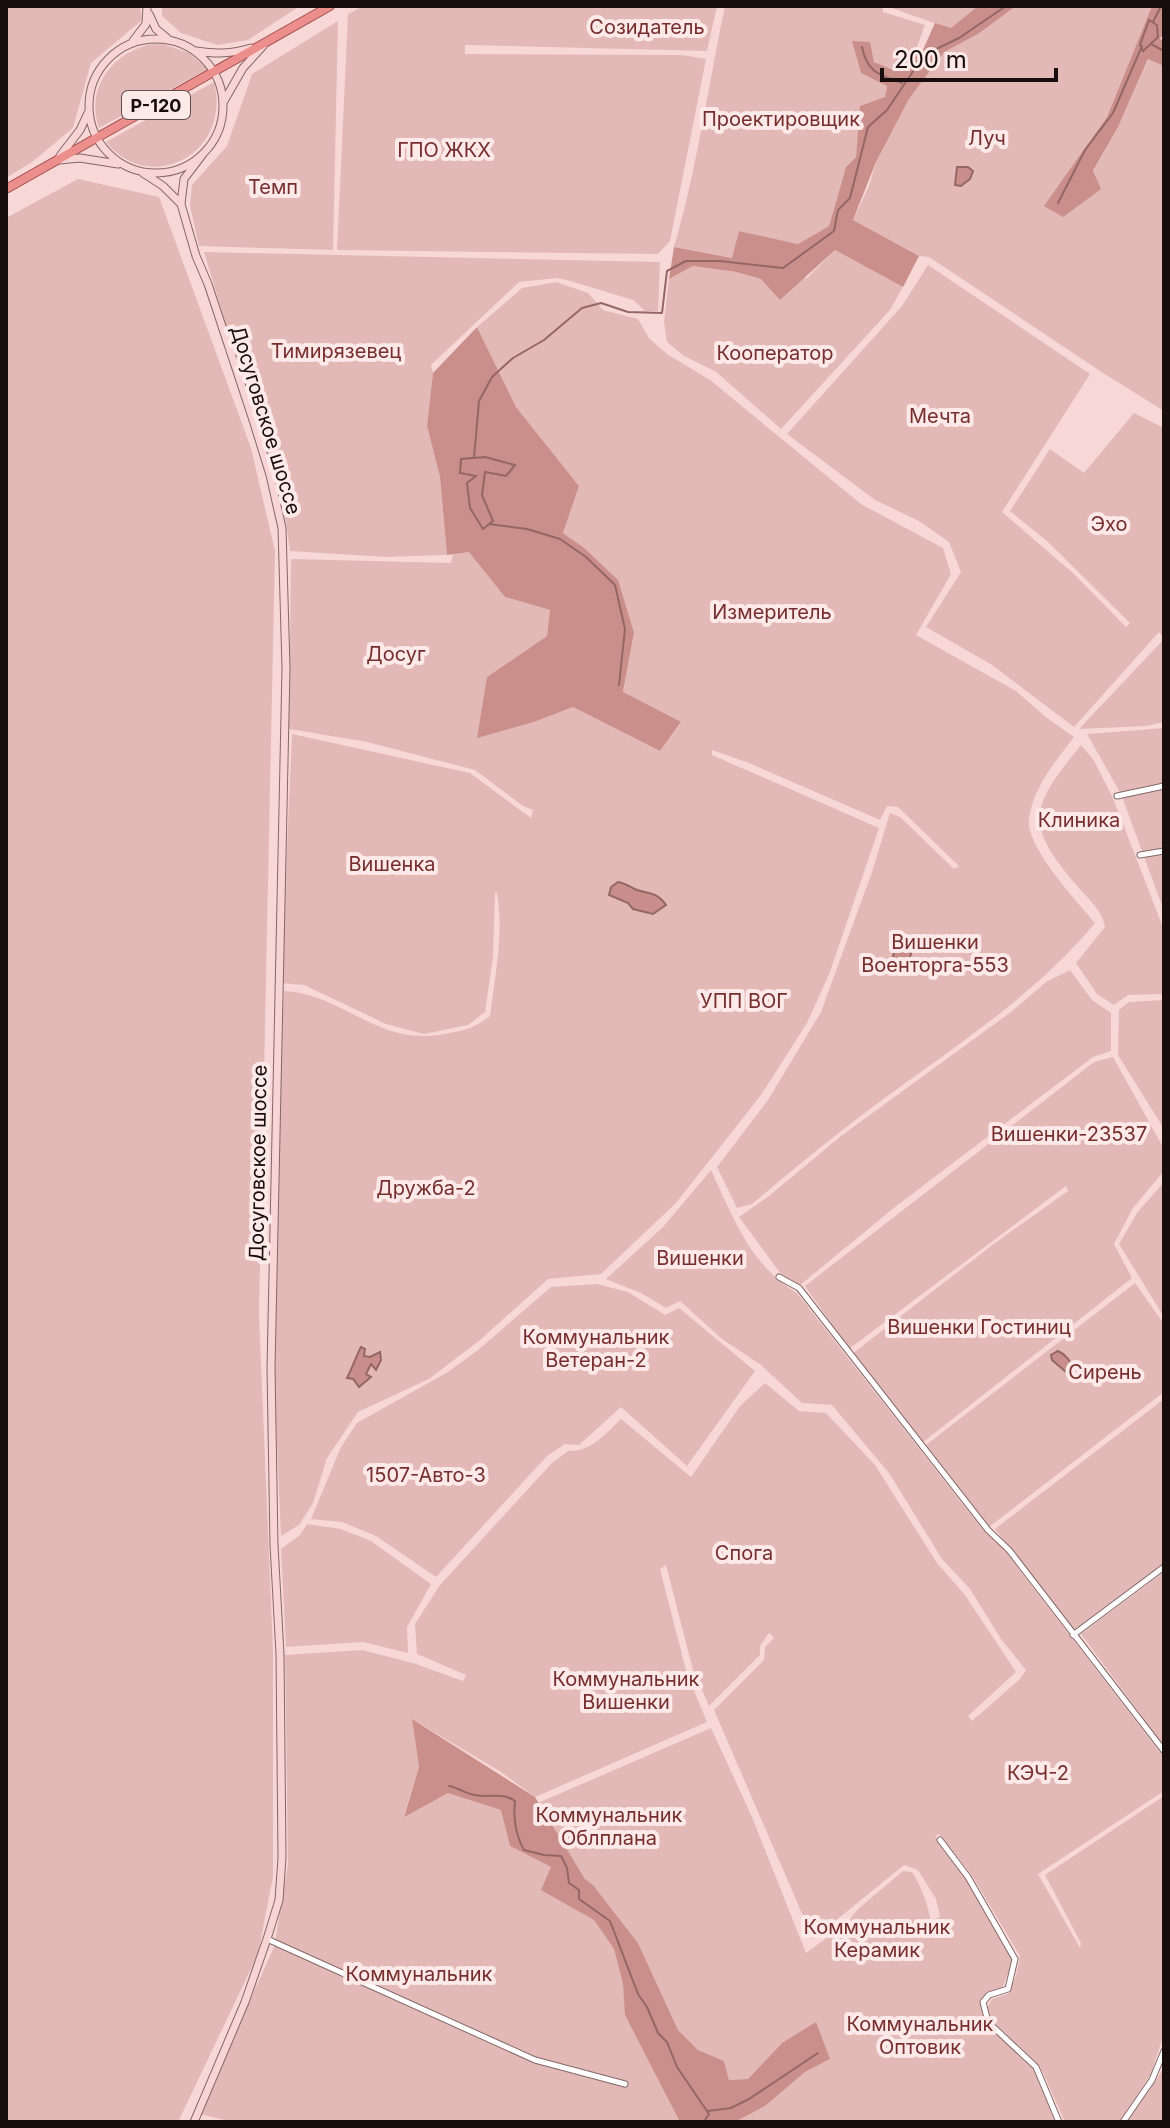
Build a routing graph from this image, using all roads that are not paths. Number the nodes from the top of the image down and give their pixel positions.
1 (330, 6) edge
2 (147, 7) edge
3 (178, 42) junction
4 (264, 44) junction
5 (125, 47) junction
6 (193, 50) junction
7 (214, 72) junction
8 (223, 102) junction
9 (89, 110) junction
10 (97, 138) junction
11 (203, 154) junction
12 (56, 160) junction
13 (126, 166) junction
14 (139, 171) junction
15 (6, 189) edge
16 (181, 204) junction
17 (1164, 786) edge
18 (1117, 796) dead end
19 (1164, 851) edge
20 (1140, 855) dead end
21 (779, 1277) dead end
22 (1164, 1567) edge
23 (1073, 1635) junction
24 (1164, 1751) edge
25 (940, 1840) dead end
26 (267, 1939) junction
27 (1164, 2051) edge
28 (625, 2084) dead end
29 (194, 2122) edge
30 (1059, 2122) edge
31 (1123, 2122) edge

1 - 4 highway, Р-120
2 - 3 main road
2 - 5 main road
3 - 5 main road
3 - 6 main road
4 - 6 main road
4 - 7 highway, Р-120
4 - 8 main road
5 - 9 main road
6 - 7 main road
7 - 8 main road
7 - 10 highway, Р-120
8 - 11 main road
9 - 10 main road
9 - 12 main road
10 - 12 highway, Р-120
10 - 13 main road
11 - 14 main road
11 - 16 main road
12 - 13 main road
12 - 15 highway, Р-120
13 - 14 main road
14 - 16 main road
16 - 26 main road, Досуговское шоссе
17 - 18 street
19 - 20 street
21 - 23 street
22 - 23 street
23 - 24 street
25 - 30 street
26 - 28 street
26 - 29 main road, Досуговское шоссе
27 - 31 street

